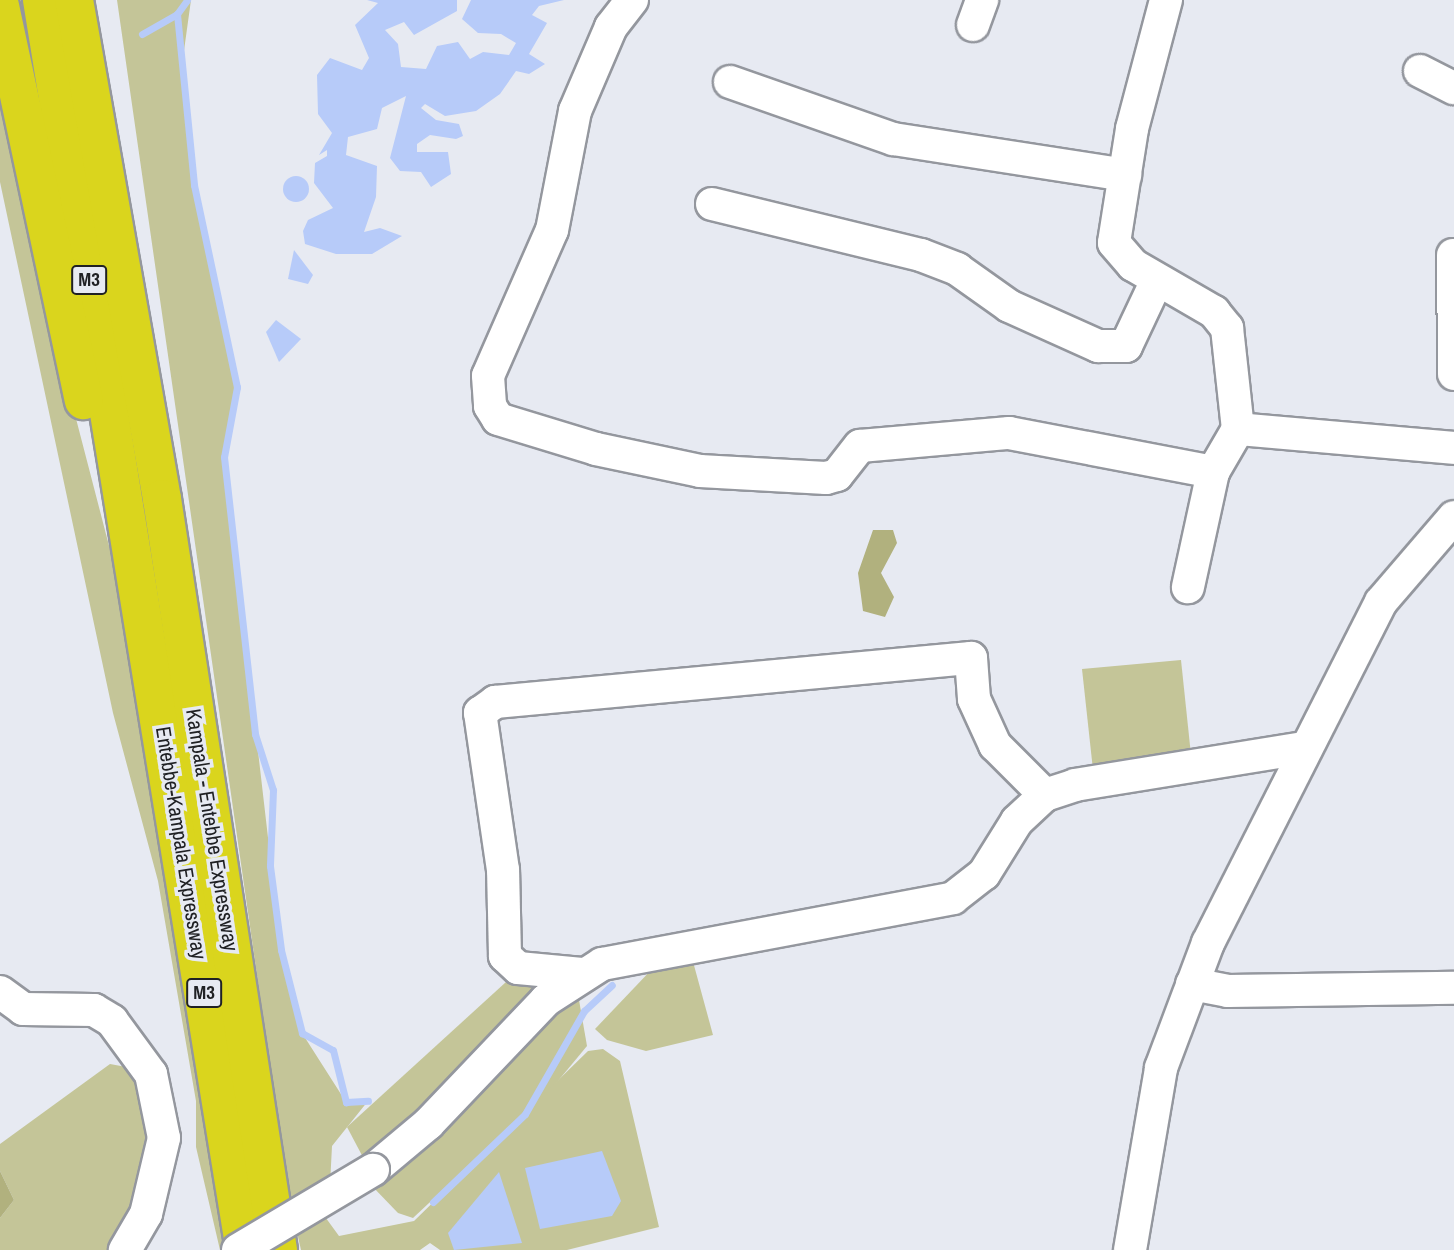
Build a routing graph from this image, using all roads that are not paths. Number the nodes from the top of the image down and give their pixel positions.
1 (42, 0) edge
2 (74, 0) edge
3 (97, 0) edge
4 (632, 0) edge
5 (1166, 0) edge
6 (0, 6) edge
7 (1420, 71) dead end
8 (730, 82) dead end
9 (1454, 88) edge
10 (1125, 175) junction
11 (712, 204) dead end
12 (1453, 255) edge
13 (1157, 280) junction
14 (1454, 374) edge
15 (1238, 429) junction
16 (1454, 448) edge
17 (1213, 472) junction
18 (160, 492) junction
19 (1454, 517) edge
20 (137, 560) junction
21 (1188, 587) dead end
22 (1303, 748) junction
23 (1045, 795) junction
24 (582, 974) junction
25 (1192, 985) junction
26 (1454, 988) edge
27 (0, 992) edge
28 (125, 1250) edge
29 (238, 1250) edge
30 (245, 1250) edge
31 (278, 1250) edge
32 (1130, 1250) edge

1 - 20 highway, M3
2 - 18 highway, M3
3 - 18 highway
4 - 17 street
5 - 10 street
6 - 20 highway
7 - 9 street
8 - 10 street
10 - 13 street
11 - 13 street
12 - 14 street
13 - 15 street
15 - 16 street
15 - 17 street
17 - 21 street
18 - 31 highway, Kampala - Entebbe Expressway / M3
19 - 22 street
20 - 30 highway, Entebbe-Kampala Expressway / M3
22 - 23 street
22 - 25 street
23 - 24 street
23 - 24 street
24 - 29 street, bridge
25 - 26 street
25 - 32 street
27 - 28 street

